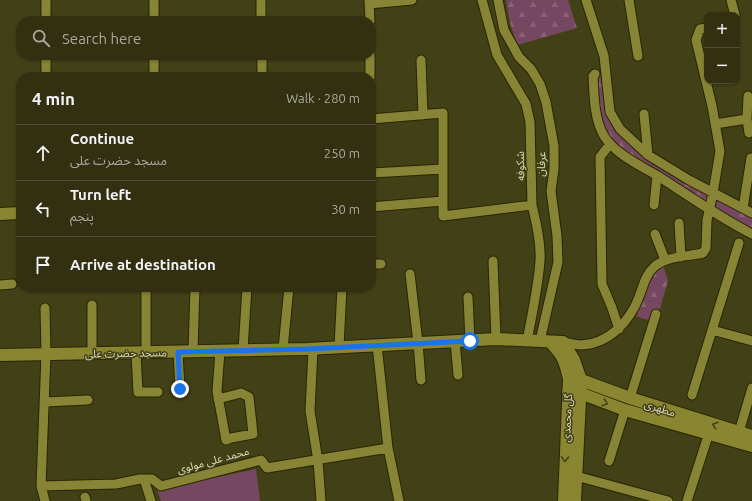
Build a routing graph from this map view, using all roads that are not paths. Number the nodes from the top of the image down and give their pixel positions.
1 (46, 0) edge
2 (154, 0) edge
3 (261, 0) edge
4 (412, 0) edge
5 (482, 0) edge
6 (498, 0) edge
7 (586, 0) edge
8 (629, 0) edge
9 (731, 0) edge
10 (369, 2) edge
11 (734, 12) edge
12 (46, 16) edge
13 (154, 16) edge
14 (261, 16) edge
15 (370, 16) edge
16 (704, 28) edge
17 (638, 56) dead end
18 (46, 60) edge
19 (154, 60) edge
20 (262, 60) edge
21 (370, 60) edge
22 (421, 60) dead end
23 (46, 72) edge
24 (154, 72) edge
25 (262, 72) edge
26 (370, 72) edge
27 (595, 74) dead end
28 (748, 96) dead end
29 (644, 114) dead end
30 (423, 115) junction
31 (376, 119) edge
32 (747, 119) junction
33 (715, 124) junction
34 (749, 133) dead end
35 (610, 144) junction
36 (648, 155) junction
37 (751, 158) edge
38 (443, 169) junction
39 (376, 173) edge
40 (657, 176) junction
41 (713, 193) junction
42 (443, 201) junction
43 (532, 205) junction
44 (654, 205) dead end
45 (376, 207) edge
46 (742, 208) junction
47 (709, 209) junction
48 (16, 213) edge
49 (752, 213) edge
50 (0, 214) edge
51 (679, 222) dead end
52 (656, 234) dead end
53 (752, 234) edge
54 (739, 243) dead end
55 (681, 257) junction
56 (665, 260) junction
57 (493, 261) dead end
58 (376, 264) edge
59 (381, 264) dead end
60 (410, 274) dead end
61 (12, 284) dead end
62 (0, 286) edge
63 (146, 292) edge
64 (195, 292) edge
65 (247, 292) edge
66 (289, 292) edge
67 (342, 292) edge
68 (468, 297) dead end
69 (92, 305) dead end
70 (44, 308) dead end
71 (656, 314) dead end
72 (619, 329) junction
73 (712, 330) junction
74 (496, 339) junction
75 (470, 341) junction
76 (527, 341) junction
77 (752, 341) edge
78 (455, 342) junction
79 (545, 342) junction
80 (563, 342) junction
81 (418, 343) junction
82 (377, 345) junction
83 (339, 347) junction
84 (313, 349) junction
85 (243, 350) junction
86 (283, 350) junction
87 (194, 351) junction
88 (220, 351) junction
89 (141, 352) junction
90 (178, 352) junction
91 (92, 353) junction
92 (46, 354) junction
93 (0, 355) edge
94 (458, 375) dead end
95 (575, 379) junction
96 (421, 380) dead end
97 (752, 388) edge
98 (180, 389) dead end
99 (158, 392) dead end
100 (574, 393) junction
101 (692, 395) dead end
102 (630, 398) junction
103 (218, 399) junction
104 (88, 400) dead end
105 (44, 402) junction
106 (625, 410) junction
107 (739, 432) junction
108 (708, 433) junction
109 (752, 436) edge
110 (752, 446) edge
111 (388, 448) junction
112 (318, 461) junction
113 (610, 461) dead end
114 (576, 476) junction
115 (144, 479) junction
116 (41, 486) junction
117 (45, 501) edge
118 (151, 501) edge
119 (321, 501) edge
120 (399, 501) edge
121 (564, 501) edge
122 (575, 501) edge
123 (668, 501) edge
124 (687, 501) edge

1 - 12 street
2 - 13 street
3 - 14 street
4 - 10 street
5 - 43 street, شکوفه
6 - 79 street, عرفان
7 - 36 street
8 - 17 street
9 - 11 street
10 - 15 street
16 - 33 street
18 - 23 street
19 - 24 street
20 - 25 street
21 - 26 street
22 - 30 street
27 - 35 street
28 - 32 street
29 - 36 street
30 - 31 street
30 - 38 street
32 - 33 street
32 - 34 street
33 - 41 street
35 - 40 street
35 - 72 street
36 - 41 street
37 - 46 street
38 - 39 street
38 - 42 street
40 - 44 street
40 - 47 street
41 - 46 street
41 - 47 street
42 - 43 street
42 - 45 street
43 - 76 street, شکوفه
46 - 49 street
47 - 53 street
47 - 55 street
48 - 50 street
51 - 55 street
52 - 56 street
54 - 73 street
55 - 56 street
56 - 72 street
57 - 74 street
58 - 59 street
60 - 81 street
61 - 62 street
63 - 89 street
64 - 87 street
65 - 85 street
66 - 86 street
67 - 83 street
68 - 75 street
69 - 91 street
70 - 92 street
71 - 102 street
72 - 80 street
73 - 77 street
73 - 101 street
74 - 75 street, مسجد حضرت علی
74 - 76 street, مسجد حضرت علی
75 - 78 street, مسجد حضرت علی
76 - 79 street, مسجد حضرت علی
78 - 81 street, مسجد حضرت علی
78 - 94 street
79 - 80 street, مسجد حضرت علی
79 - 95 street, گل محمدی
80 - 95 street, گل محمدی
81 - 82 street, مسجد حضرت علی
81 - 96 street
82 - 83 street, مسجد حضرت علی
82 - 111 street
83 - 84 street, مسجد حضرت علی
84 - 86 street, مسجد حضرت علی
84 - 112 street
85 - 86 street, مسجد حضرت علی
85 - 88 street, مسجد حضرت علی
87 - 88 street, مسجد حضرت علی
87 - 90 street, مسجد حضرت علی
88 - 103 street
89 - 90 street, مسجد حضرت علی
89 - 91 street, مسجد حضرت علی
89 - 99 street
90 - 98 street
91 - 92 street, مسجد حضرت علی
92 - 93 street, مسجد حضرت علی
92 - 105 street
95 - 100 street, گل محمدی
95 - 102 street, مطهری
97 - 107 street
100 -> 106 street, مطهری
100 - 114 street, گل محمدی
100 -> 121 street, گل محمدی
107 -> 102 street, مطهری
103 - 103 street
104 - 105 street
105 - 116 street
106 - 108 street, مطهری
106 - 113 street
107 - 109 street, مطهری
108 - 110 street, مطهری
108 - 124 street
111 - 112 street, محمد علی مولوی
111 - 120 street
112 - 115 street, محمد علی مولوی
112 - 119 street
114 - 122 street, گل محمدی
114 - 123 street
115 - 116 street
115 - 118 street
116 - 117 street

